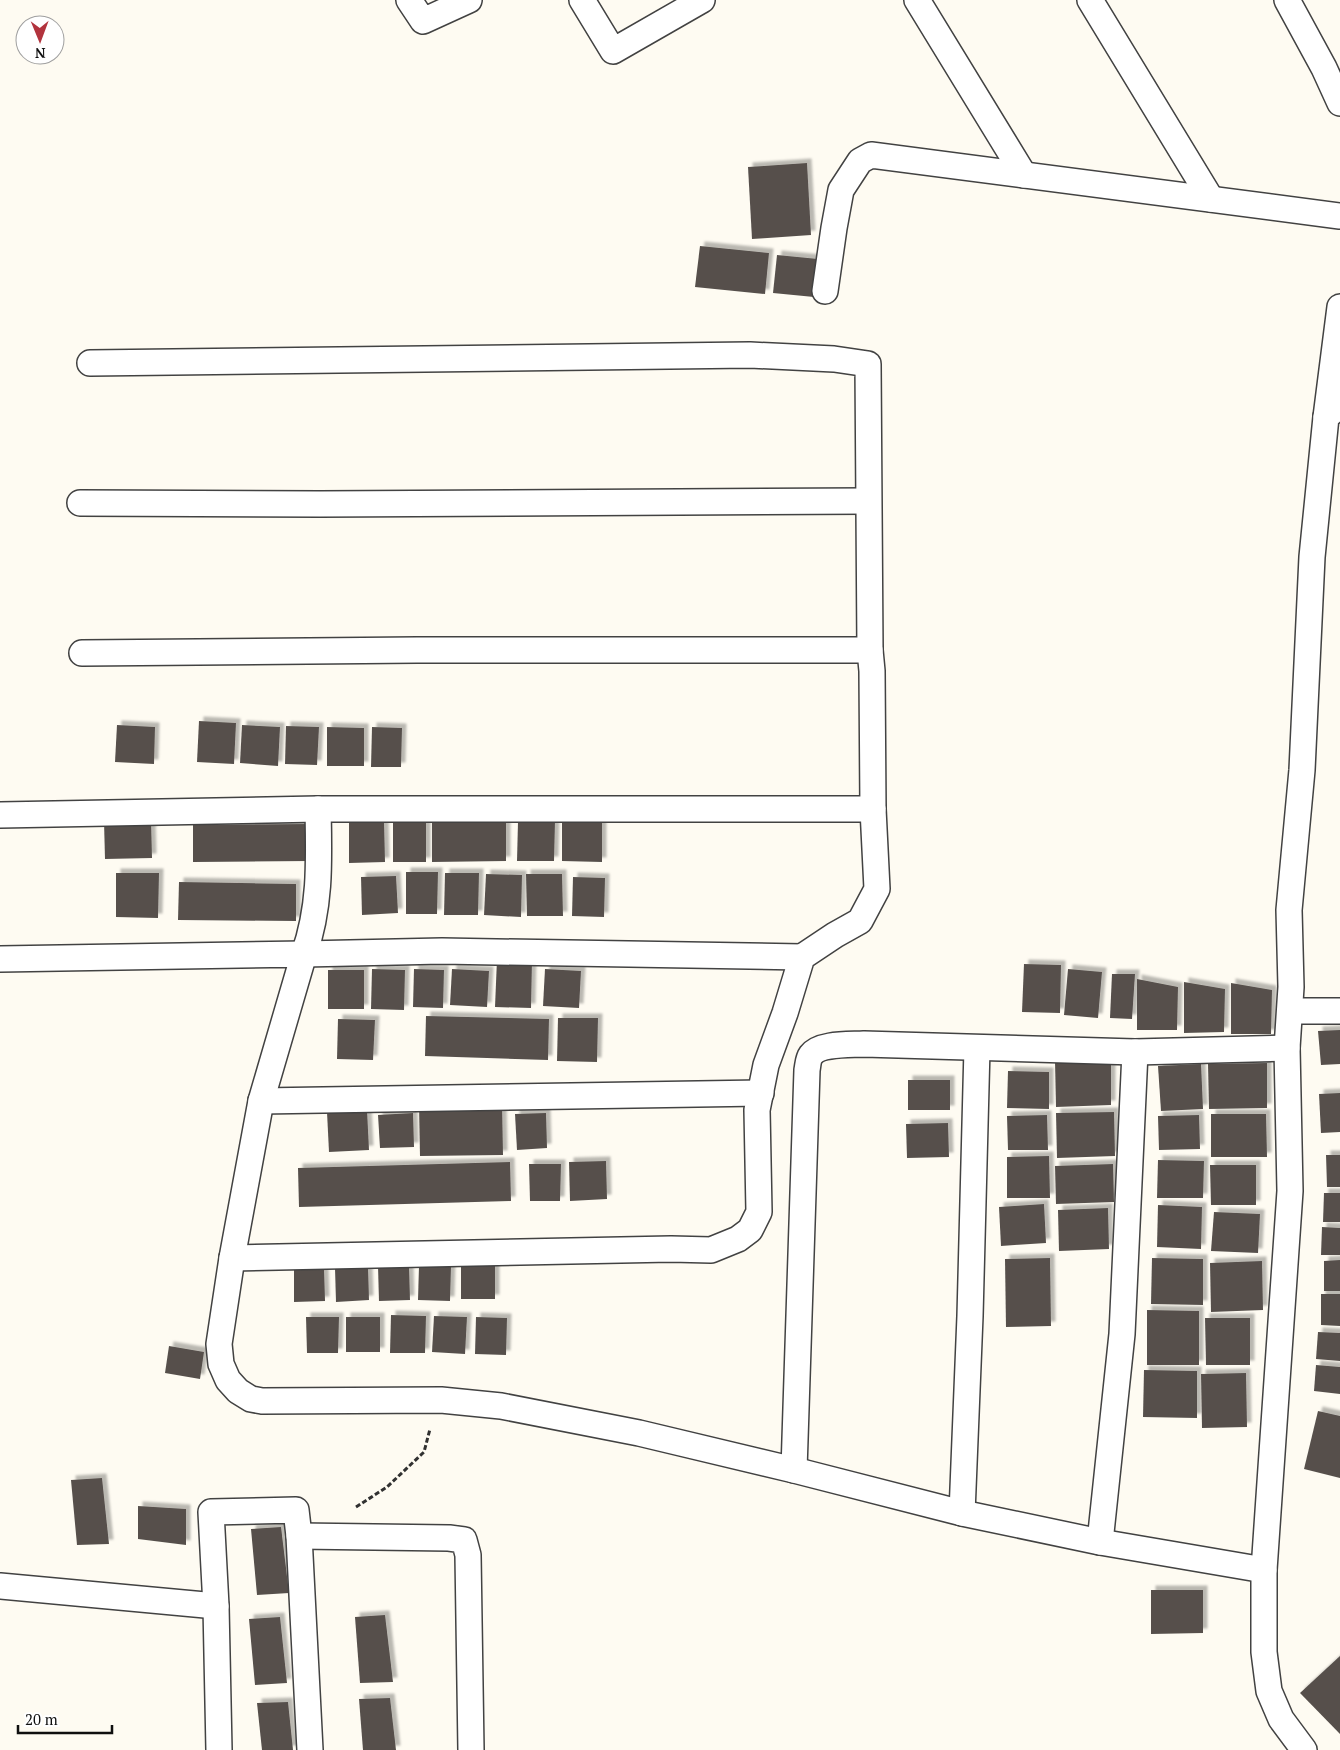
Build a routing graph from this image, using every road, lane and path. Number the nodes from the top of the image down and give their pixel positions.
1 (409, 0) edge
2 (469, 0) edge
3 (582, 0) edge
4 (702, 0) edge
5 (917, 0) edge
6 (1090, 0) edge
7 (1287, 0) edge
8 (1340, 103) edge
9 (1024, 174) junction
10 (1211, 199) junction
11 (1340, 216) edge
12 (825, 291) dead end
13 (1340, 307) edge
14 (90, 363) dead end
15 (1333, 411) edge
16 (868, 500) junction
17 (80, 503) dead end
18 (870, 650) junction
19 (82, 653) dead end
20 (318, 809) junction
21 (873, 809) junction
22 (0, 815) edge
23 (304, 954) junction
24 (802, 957) junction
25 (0, 959) edge
26 (1290, 1011) junction
27 (1340, 1011) edge
28 (775, 1039) junction
29 (976, 1048) junction
30 (1287, 1048) junction
31 (1135, 1052) junction
32 (808, 1060) junction
33 (760, 1093) junction
34 (261, 1101) junction
35 (232, 1258) junction
36 (441, 1400) junction
37 (794, 1470) junction
38 (354, 1508) dead end
39 (962, 1513) junction
40 (299, 1536) junction
41 (1100, 1542) junction
42 (1264, 1570) junction
43 (0, 1586) edge
44 (216, 1606) junction
45 (219, 1750) edge
46 (310, 1750) edge
47 (471, 1750) edge
48 (1304, 1750) edge

1 - 2 street
3 - 4 street
5 - 9 street
6 - 10 street
7 - 8 street
9 - 10 street
9 - 12 street
10 - 11 street
13 - 15 street
14 - 16 street
15 - 26 street
16 - 17 street
16 - 18 street
18 - 19 street
18 - 21 street
20 - 21 street
20 - 22 street
20 - 23 street
21 - 24 street
23 - 24 street
23 - 25 street
23 - 34 street
24 - 28 street
26 - 27 street
26 - 30 street
28 - 32 street
28 - 33 street
29 - 31 street
29 - 32 street
29 - 39 street
30 - 31 street
30 - 42 street
31 - 41 street
32 - 37 street
33 - 34 street
33 - 35 street
34 - 35 street
35 - 36 street
36 - 37 street
36 - 38 path
37 - 39 street
39 - 41 street
40 - 44 street
40 - 46 street
40 - 47 street
41 - 42 street
42 - 48 street
43 - 44 street
44 - 45 street

